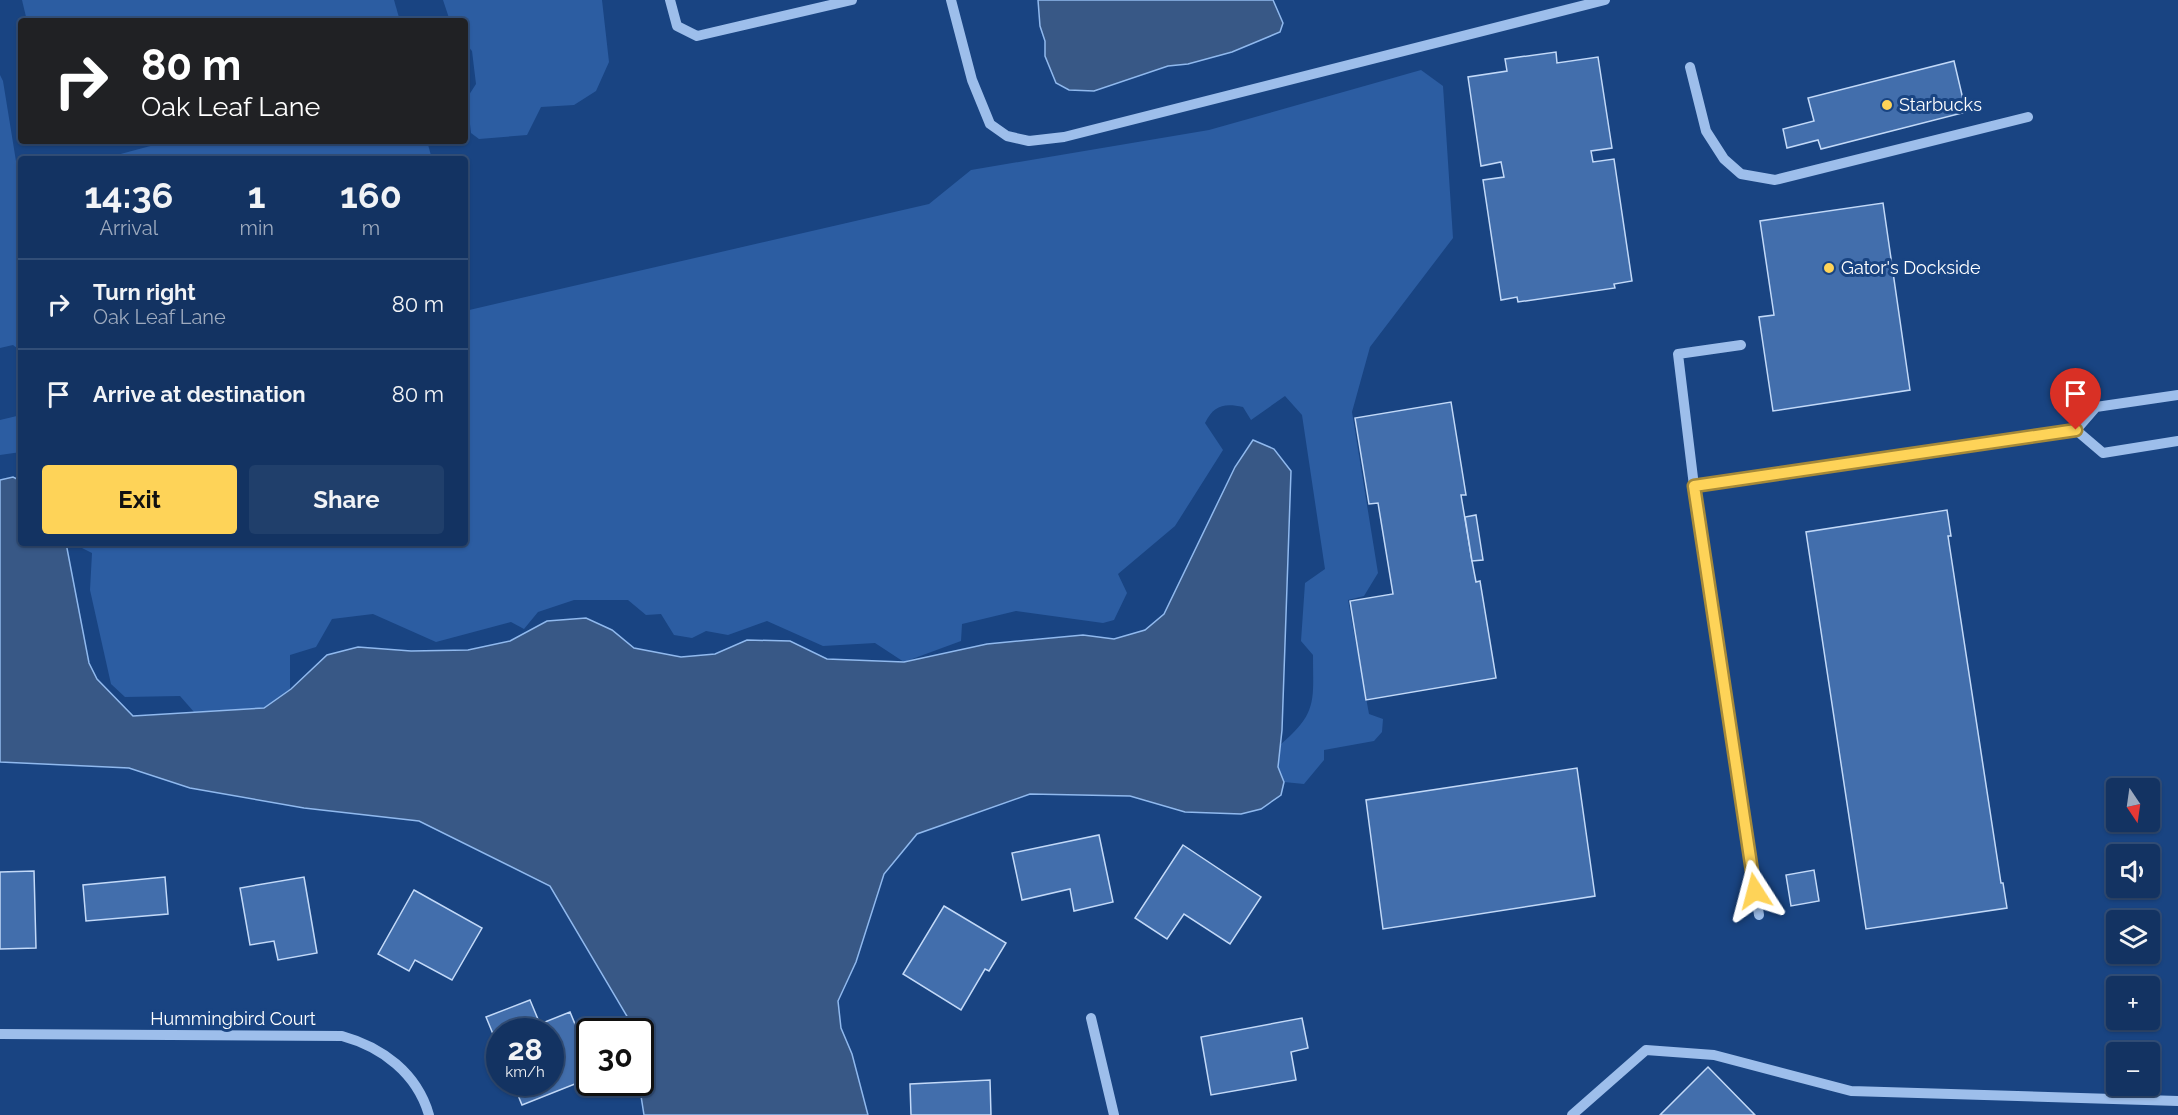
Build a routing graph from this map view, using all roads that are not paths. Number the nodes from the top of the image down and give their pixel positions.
1 (670, 0) edge
2 (852, 0) edge
3 (951, 0) edge
4 (1605, 0) edge
5 (1690, 67) dead end
6 (2028, 117) dead end
7 (1741, 345) dead end
8 (2178, 395) edge
9 (2076, 430) junction
10 (2178, 441) edge
11 (1694, 486) junction
12 (1759, 915) dead end
13 (1091, 1018) dead end
14 (0, 1034) edge
15 (2178, 1101) edge
16 (429, 1115) edge
17 (1114, 1115) edge
18 (1572, 1115) edge

1 - 2 street
3 - 4 street
5 - 6 street
7 - 11 street
8 - 9 street
9 - 10 street
9 - 11 street
11 - 12 street
13 - 17 street
14 - 16 street, Hummingbird Court
15 - 18 street

